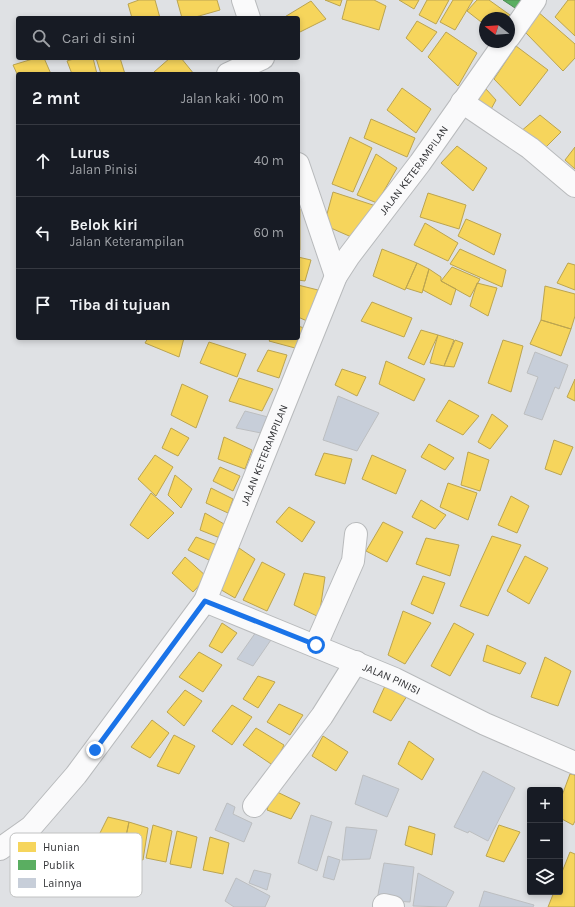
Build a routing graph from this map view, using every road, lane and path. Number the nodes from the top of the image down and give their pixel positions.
1 (243, 0) edge
2 (535, 0) edge
3 (248, 16) edge
4 (515, 28) edge
5 (501, 48) edge
6 (259, 60) edge
7 (264, 60) edge
8 (232, 72) edge
9 (267, 72) edge
10 (462, 102) junction
11 (300, 170) edge
12 (575, 186) edge
13 (336, 276) junction
14 (356, 534) dead end
15 (205, 601) junction
16 (316, 645) junction
17 (356, 662) junction
18 (575, 763) edge
19 (254, 806) dead end
20 (23, 833) edge
21 (10, 842) edge
22 (0, 849) edge

1 - 3 street
2 - 4 street
5 - 10 street, JALAN KETERAMPILAN
6 - 8 street
7 - 9 street
10 - 12 street
10 - 13 street, JALAN KETERAMPILAN
11 - 13 street
13 - 15 street, JALAN KETERAMPILAN
14 - 16 street
15 - 16 street, JALAN PINISI
15 - 20 street, JALAN KETERAMPILAN
16 - 17 street, JALAN PINISI
17 - 18 street, JALAN PINISI
17 - 19 street
21 - 22 street, JALAN KETERAMPILAN

